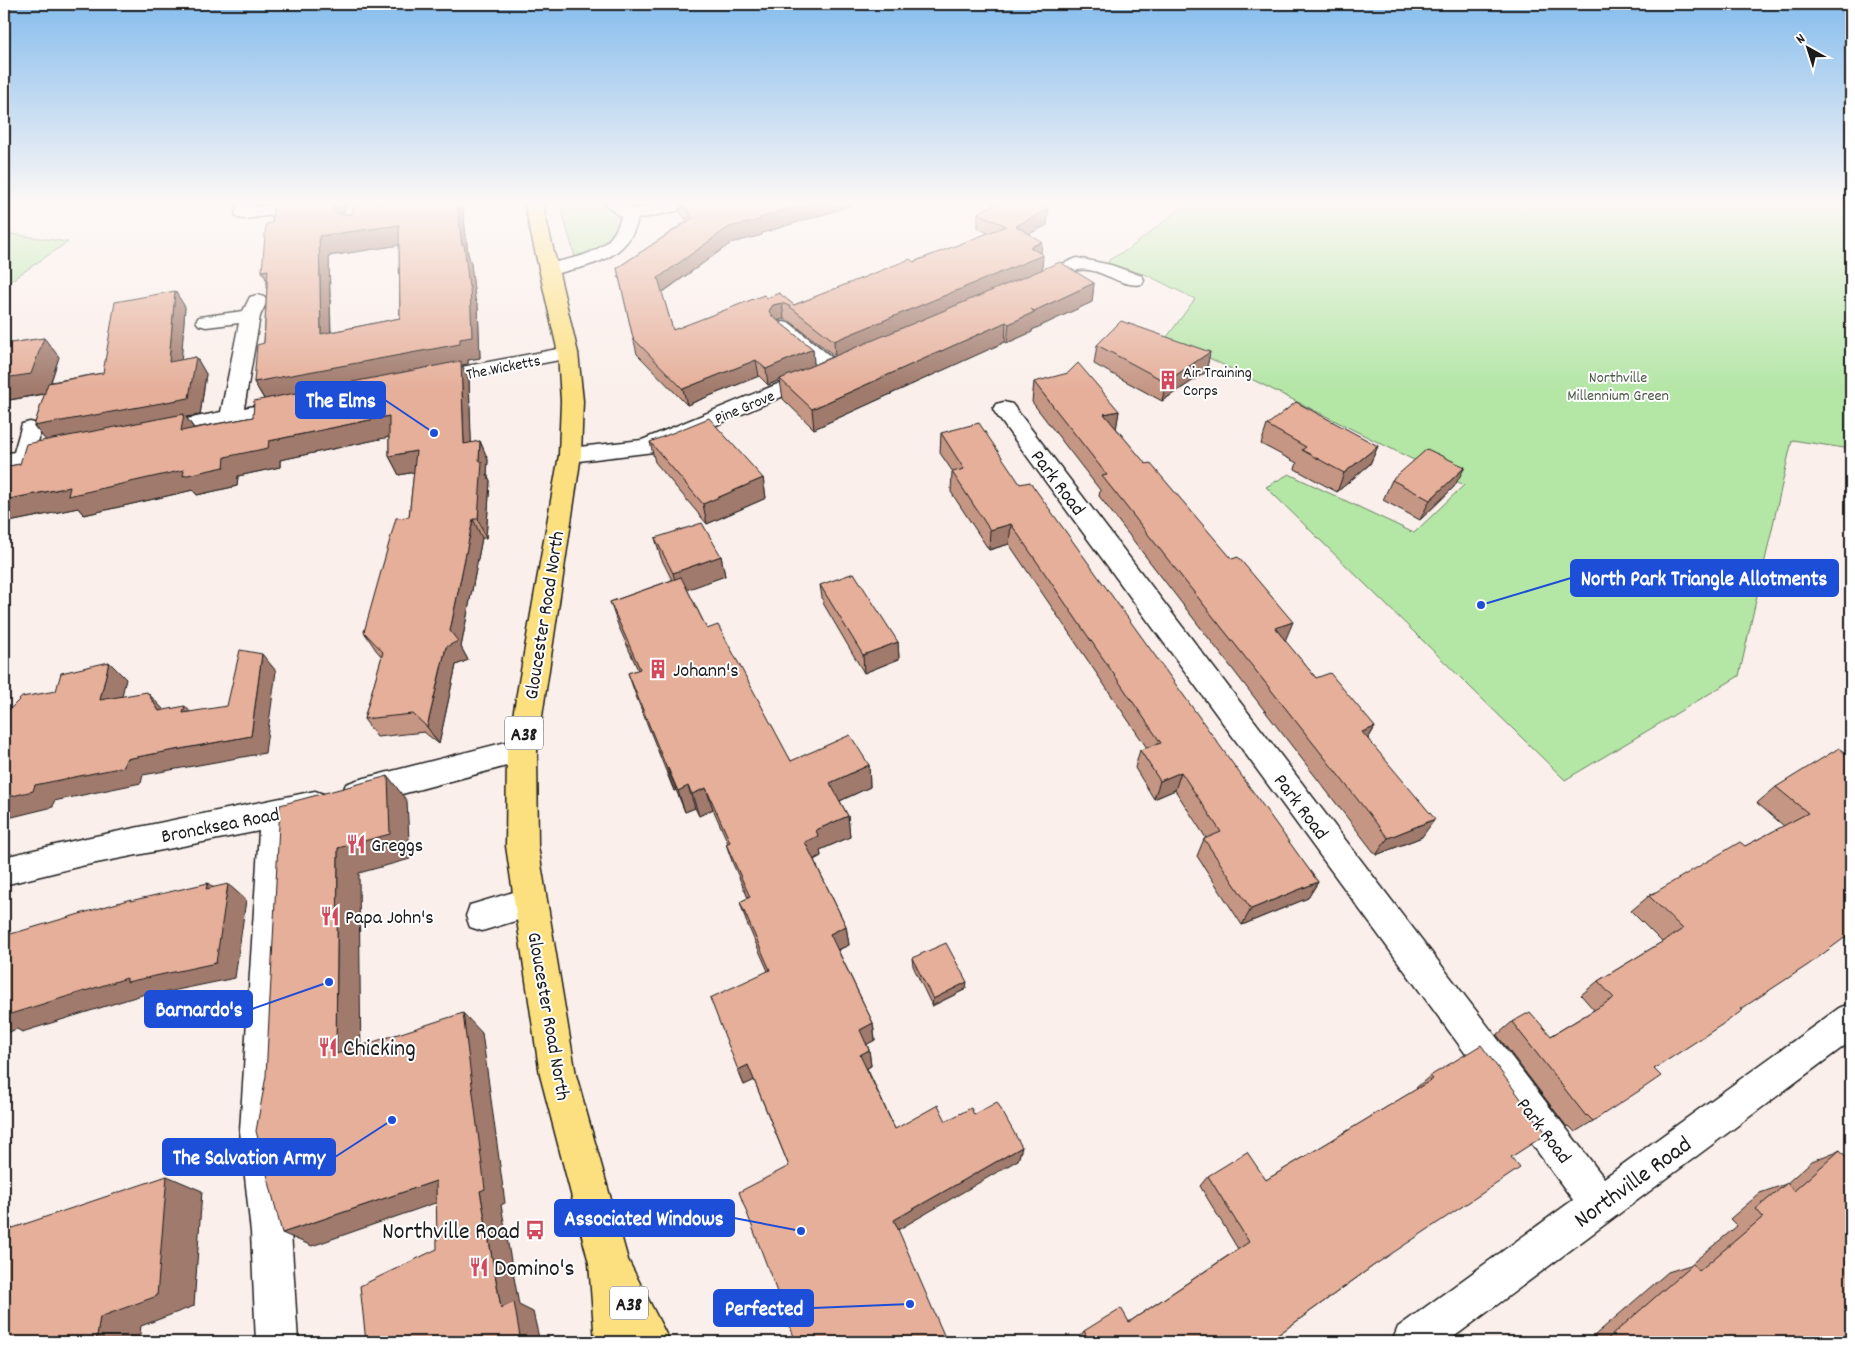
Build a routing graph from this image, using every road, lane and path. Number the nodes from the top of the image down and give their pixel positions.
1 (548, 265) edge
2 (567, 265) edge
3 (1075, 265) edge
4 (1081, 265) edge
5 (549, 269) junction
6 (1135, 280) dead end
7 (1014, 291) edge
8 (206, 321) dead end
9 (782, 327) edge
10 (568, 353) junction
11 (414, 382) edge
12 (308, 403) edge
13 (1004, 409) dead end
14 (231, 417) junction
15 (30, 429) dead end
16 (139, 435) edge
17 (81, 446) edge
18 (570, 455) junction
19 (14, 459) edge
20 (522, 750) junction
21 (275, 814) junction
22 (4, 871) edge
23 (530, 902) junction
24 (482, 916) dead end
25 (1851, 1020) edge
26 (1600, 1204) junction
27 (609, 1263) junction
28 (278, 1342) edge
29 (616, 1342) edge
30 (649, 1342) edge
31 (1413, 1342) edge

1 - 5 main road, Gloucester Road North / A38
2 - 5 street
3 - 7 street
4 - 6 street
5 - 10 main road, Gloucester Road North / A38
8 - 14 street
9 - 18 street, Pine Grove
10 - 11 street, The Wicketts
10 - 18 main road, Gloucester Road North / A38
12 - 14 street
13 - 26 street, Park Road
14 - 16 street
15 - 19 street
17 - 19 street
18 - 20 main road, Gloucester Road North / A38
20 - 21 street, Broncksea Road
20 - 23 main road, Gloucester Road North / A38
21 - 22 street, Broncksea Road
21 - 28 street
23 - 24 street
23 - 27 main road, Gloucester Road North / A38
25 - 26 street, Northville Road
26 - 31 street, Northville Road
27 - 29 main road, Gloucester Road North / A38
27 - 30 main road, Gloucester Road North / A38

